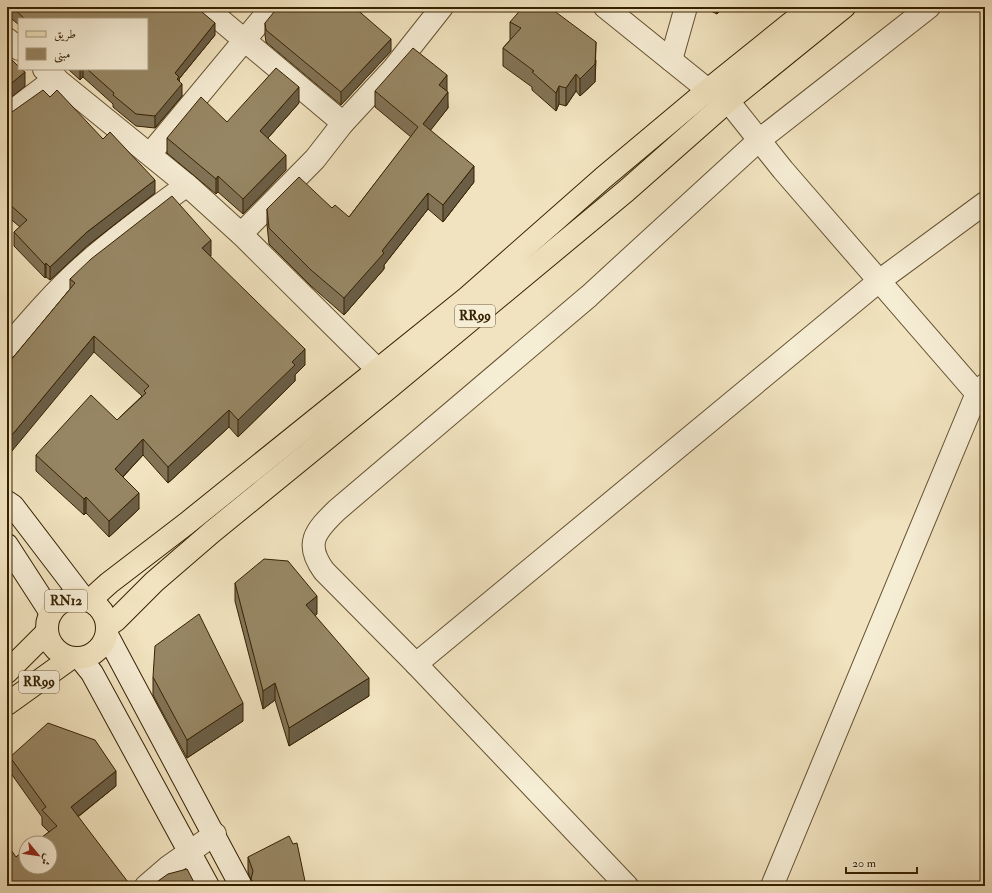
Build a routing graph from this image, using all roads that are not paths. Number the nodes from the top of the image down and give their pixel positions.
1 (205, 7) edge
2 (272, 7) edge
3 (442, 7) edge
4 (605, 7) edge
5 (686, 7) edge
6 (811, 7) edge
7 (844, 7) edge
8 (928, 7) edge
9 (7, 39) edge
10 (246, 40) junction
11 (18, 47) edge
12 (671, 60) junction
13 (50, 74) edge
14 (708, 90) junction
15 (728, 101) junction
16 (7, 115) edge
17 (344, 123) junction
18 (758, 141) junction
19 (150, 154) junction
20 (187, 185) junction
21 (985, 203) edge
22 (241, 234) junction
23 (879, 281) junction
24 (7, 347) edge
25 (385, 378) junction
26 (982, 394) edge
27 (7, 502) edge
28 (7, 545) edge
29 (87, 600) junction
30 (49, 623) junction
31 (107, 630) junction
32 (75, 658) junction
33 (416, 664) junction
34 (7, 672) edge
35 (7, 704) edge
36 (215, 834) junction
37 (190, 853) junction
38 (625, 885) edge
39 (146, 886) edge
40 (208, 886) edge
41 (241, 886) edge
42 (772, 886) edge

1 - 10 street
2 - 10 street
3 - 17 street
4 - 12 street
5 - 12 street
6 - 14 main road, RR99
7 - 15 main road, RR99
8 - 18 street
9 - 11 street
10 - 17 street
10 - 19 street
12 - 14 street
13 - 16 street
13 - 19 street
14 - 25 main road, RR99
15 - 18 street
15 - 25 main road, RR99
17 - 22 street
18 - 23 street
18 - 33 street
19 - 20 street
20 - 22 street
20 - 24 street
21 - 23 street
22 - 25 street
23 - 26 street
23 - 33 street
25 - 29 main road, RR99
25 - 31 main road, RR99
26 - 42 street
27 - 29 street
28 - 30 street
29 - 30 main road, RN12
29 - 31 main road, RN12
30 - 32 main road, RN12
30 - 34 main road, RR99
31 - 32 main road
31 - 36 street
32 - 35 main road, RR99
32 - 37 street
33 - 38 street
36 - 37 street
36 - 41 street
37 - 39 street
37 - 40 street

